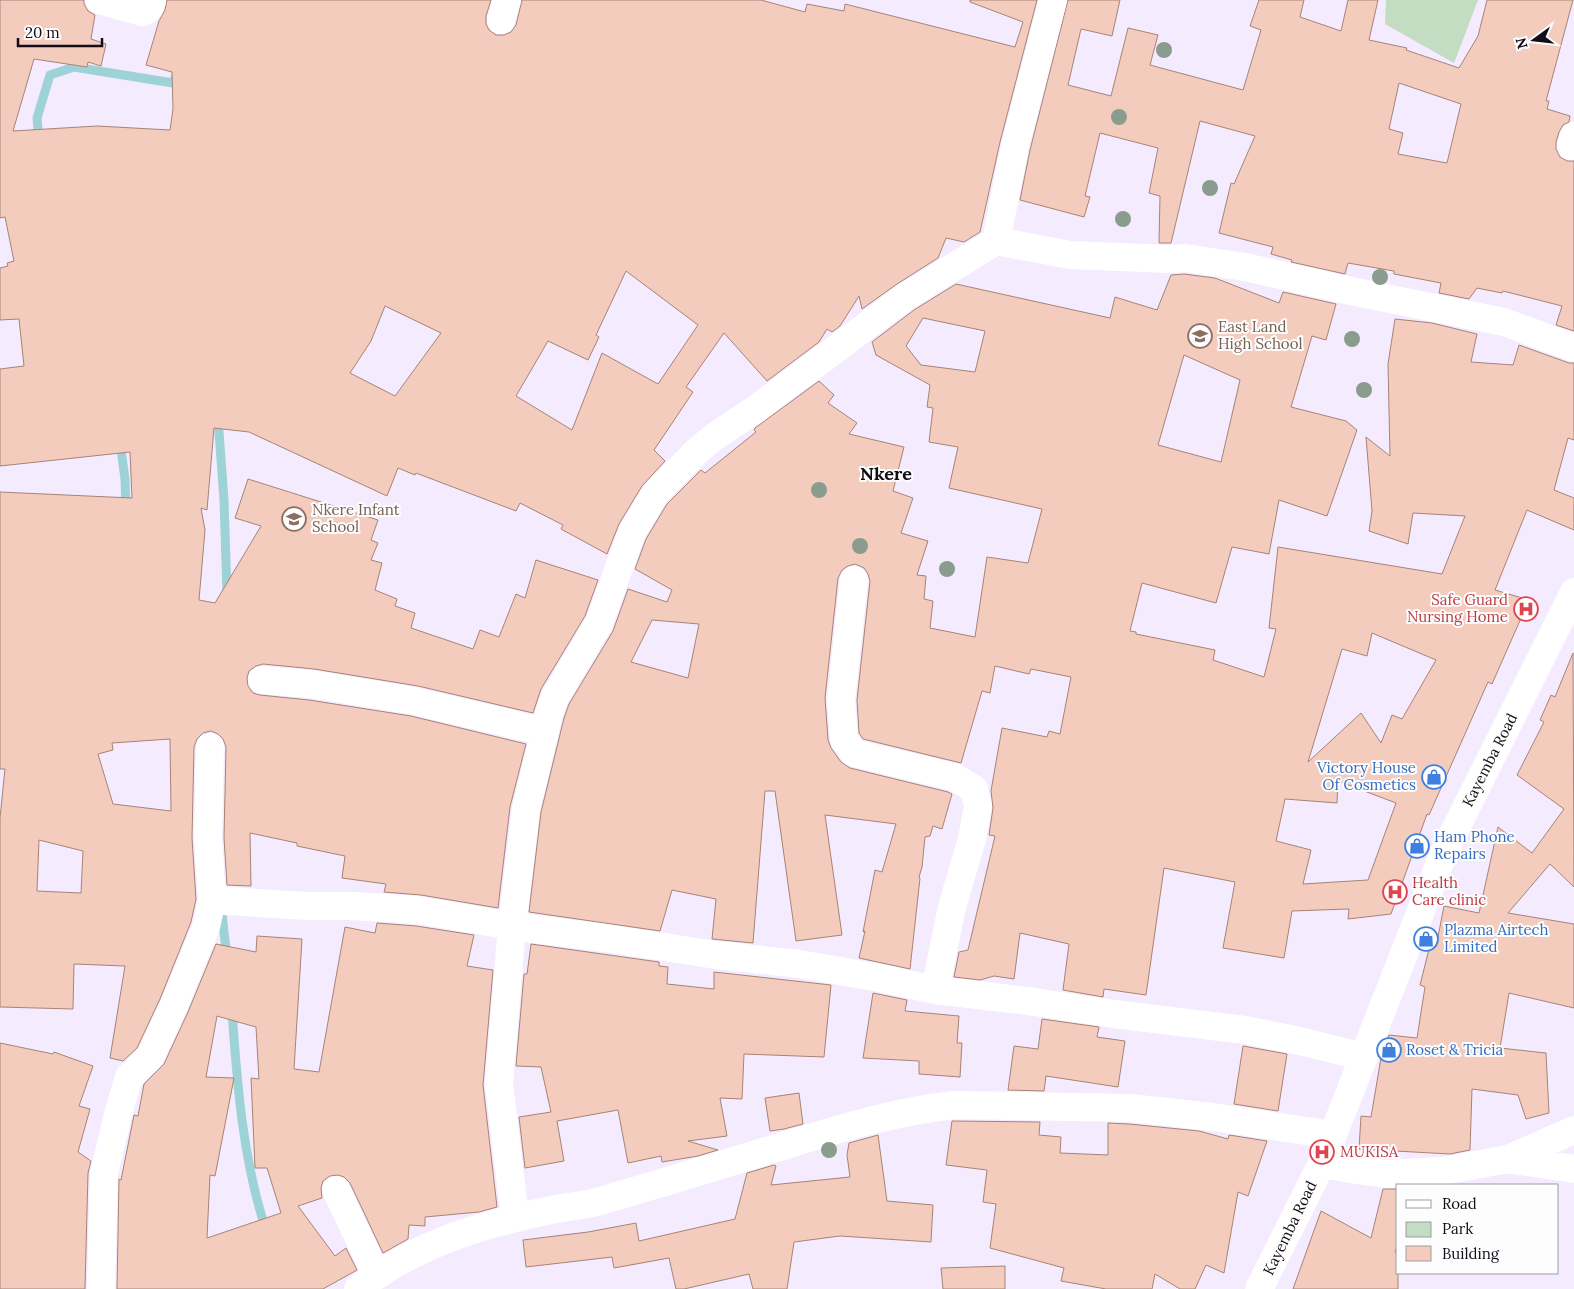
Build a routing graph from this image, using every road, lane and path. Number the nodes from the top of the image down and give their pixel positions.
1 (99, 0) edge
2 (152, 0) edge
3 (1053, 0) edge
4 (996, 241) junction
5 (1574, 348) edge
6 (854, 580) dead end
7 (1574, 592) edge
8 (262, 680) dead end
9 (545, 732) junction
10 (210, 747) dead end
11 (212, 900) junction
12 (512, 926) junction
13 (935, 990) junction
14 (1364, 1057) junction
15 (1574, 1130) edge
16 (1332, 1135) junction
17 (1508, 1159) junction
18 (1322, 1163) junction
19 (1574, 1169) edge
20 (336, 1190) dead end
21 (515, 1218) junction
22 (367, 1282) edge
23 (101, 1289) edge
24 (1259, 1289) edge

1 - 2 street
3 - 4 street
4 - 5 street
4 - 9 street
6 - 13 street
7 - 14 street, Kayemba Road
8 - 9 street
9 - 12 street
10 - 11 street
11 - 12 street
11 - 23 street
12 - 13 street
12 - 21 street
13 - 14 street
14 - 16 street, Kayemba Road
15 - 17 street
16 - 18 street, Kayemba Road
16 - 21 street
17 - 18 street
17 - 19 street
18 - 24 street, Kayemba Road
20 - 22 street
21 - 22 street

